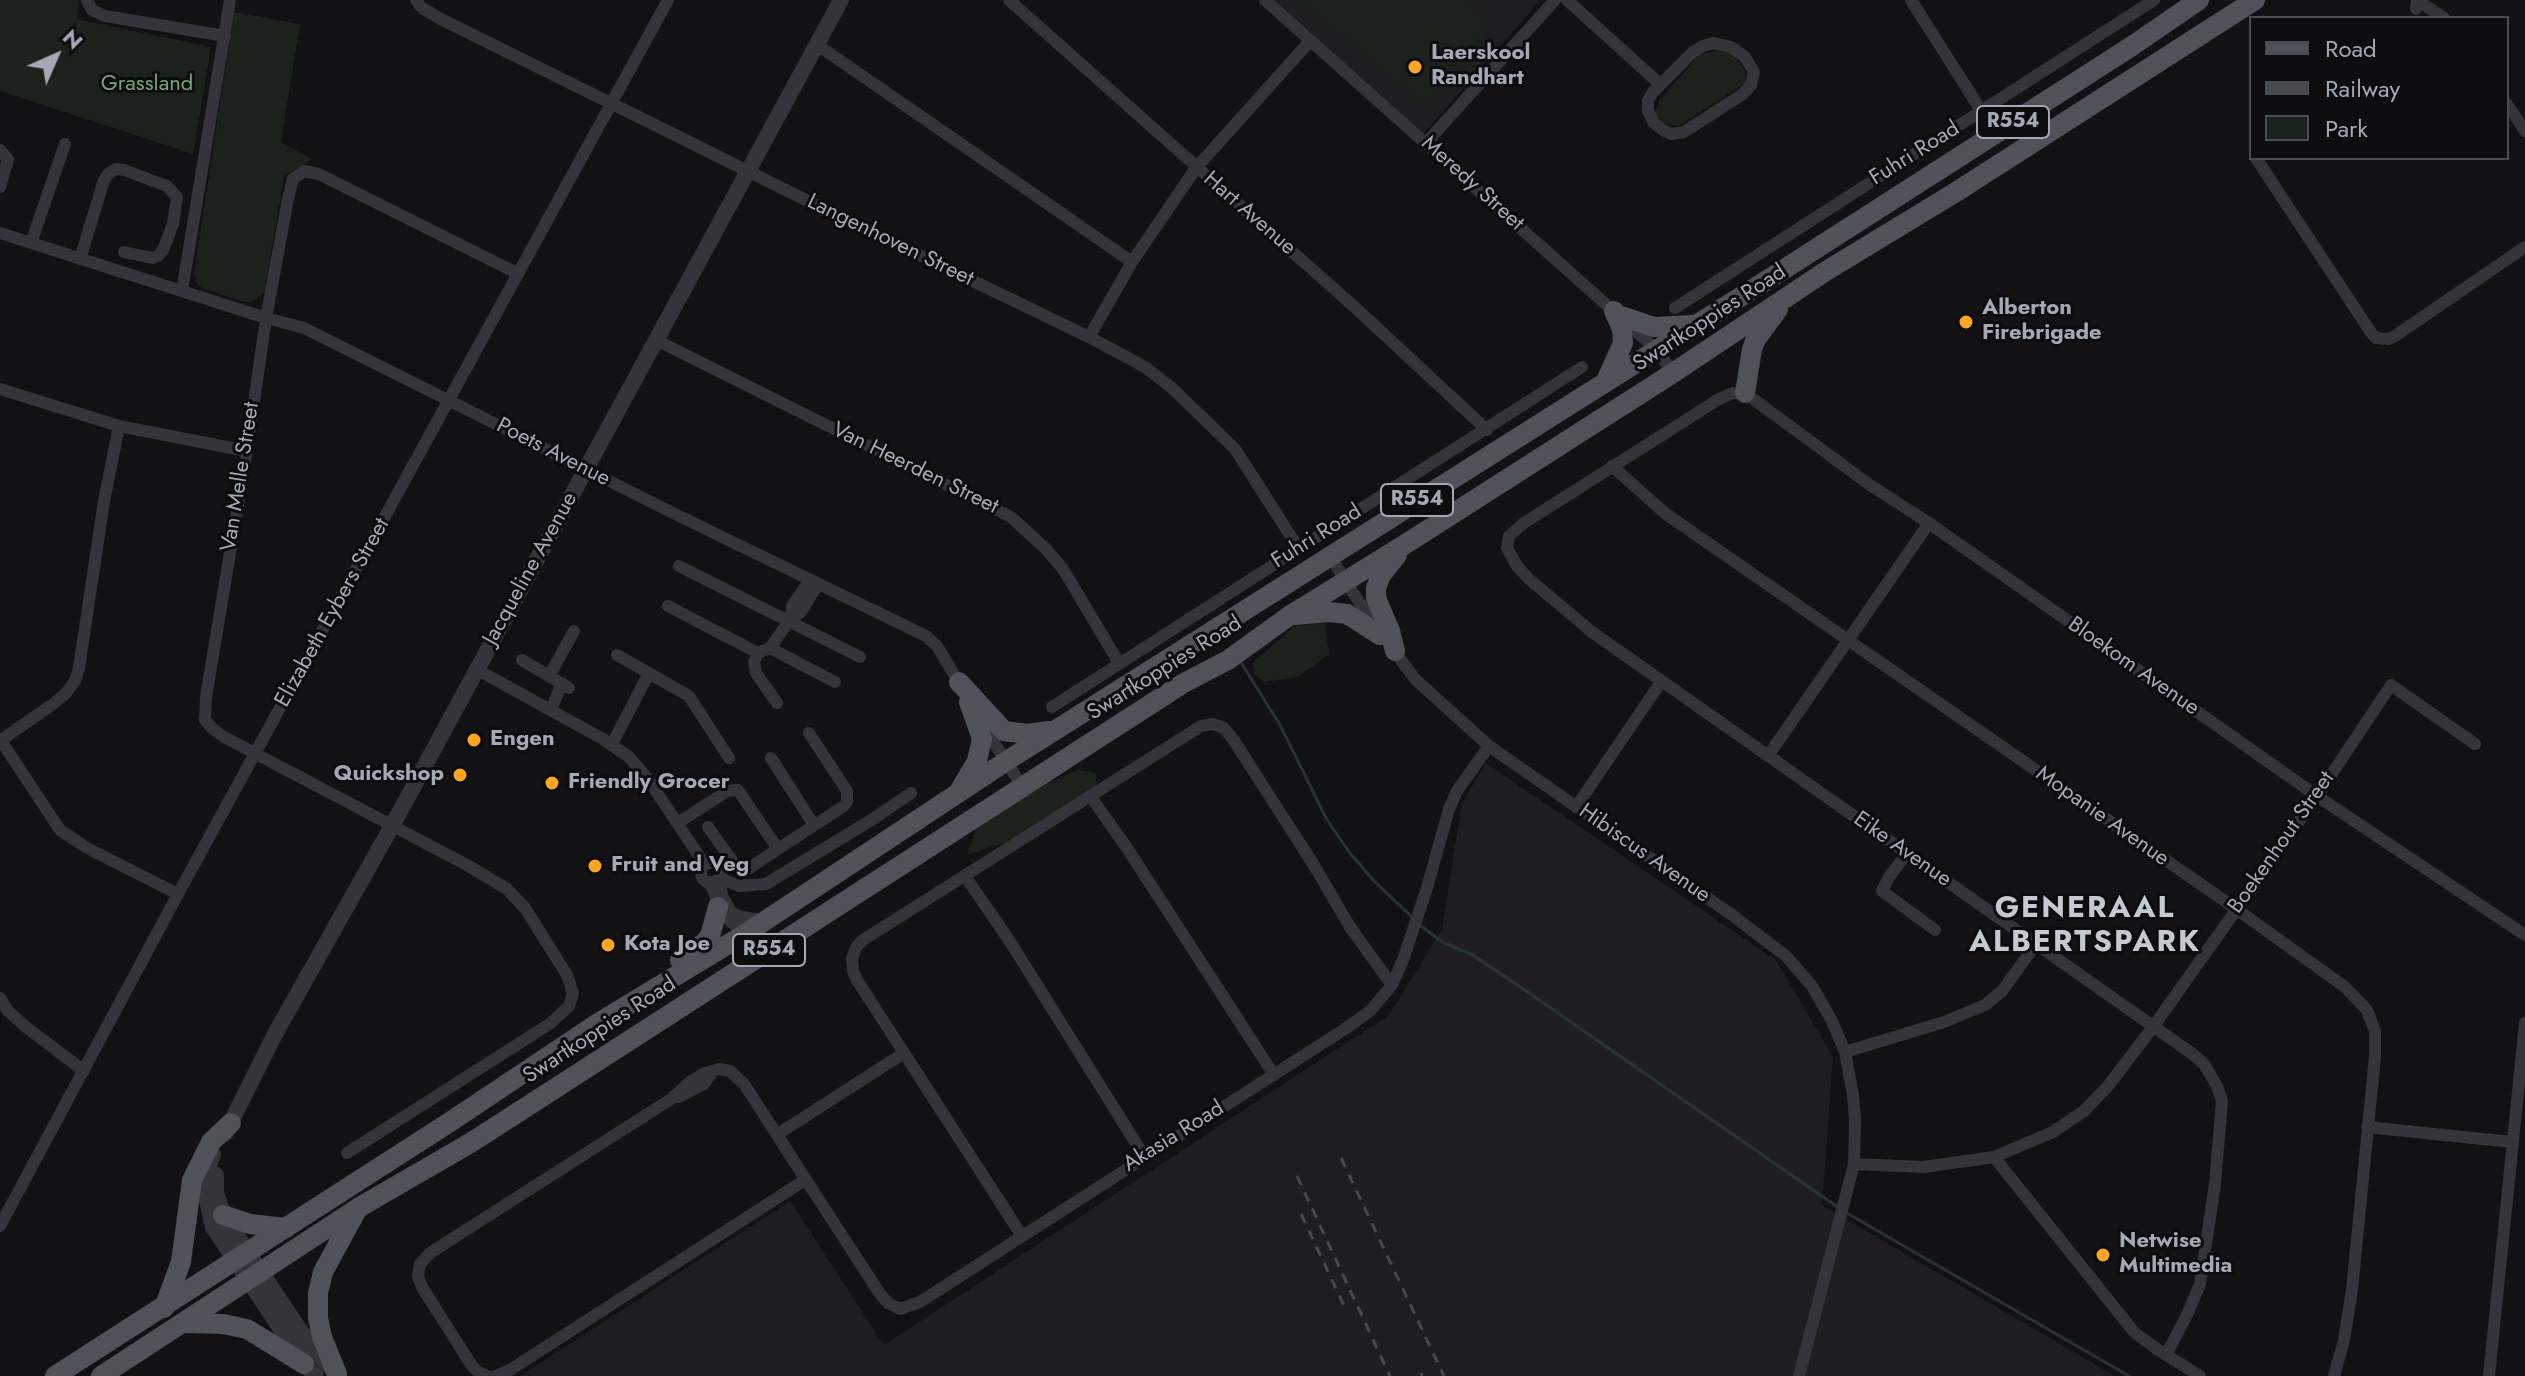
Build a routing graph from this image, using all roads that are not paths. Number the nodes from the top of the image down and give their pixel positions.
1 (87, 0) edge
2 (230, 0) edge
3 (668, 0) edge
4 (841, 0) edge
5 (1009, 0) edge
6 (1265, 0) edge
7 (1555, 0) edge
8 (1567, 0) edge
9 (1911, 0) edge
10 (2154, 0) edge
11 (2199, 0) edge
12 (2255, 0) edge
13 (418, 3) edge
14 (2418, 6) edge
15 (2440, 16) edge
16 (225, 36) junction
17 (1310, 41) junction
18 (816, 44) junction
19 (1660, 84) junction
20 (610, 103) junction
21 (2509, 107) edge
22 (1982, 112) junction
23 (2525, 131) edge
24 (1426, 143) junction
25 (65, 144) dead end
26 (0, 150) edge
27 (2257, 160) edge
28 (1196, 168) junction
29 (748, 170) junction
30 (0, 187) edge
31 (0, 233) edge
32 (31, 243) junction
33 (2525, 247) edge
34 (124, 252) dead end
35 (137, 255) junction
36 (80, 259) junction
37 (1132, 262) junction
38 (517, 273) junction
39 (131, 276) junction
40 (182, 291) junction
41 (1788, 296) junction
42 (1675, 308) dead end
43 (1616, 313) junction
44 (266, 318) junction
45 (1697, 324) junction
46 (1089, 337) junction
47 (656, 340) junction
48 (1656, 349) junction
49 (1582, 367) dead end
50 (1673, 373) junction
51 (1605, 383) junction
52 (0, 389) edge
53 (1745, 393) junction
54 (449, 400) junction
55 (119, 426) junction
56 (1487, 430) junction
57 (247, 451) junction
58 (1612, 466) junction
59 (585, 470) junction
60 (1929, 523) junction
61 (1404, 545) junction
62 (1299, 549) junction
63 (1330, 556) junction
64 (679, 566) dead end
65 (1346, 581) junction
66 (814, 582) junction
67 (668, 606) dead end
68 (1289, 616) junction
69 (790, 619) junction
70 (574, 631) dead end
71 (1380, 635) junction
72 (1846, 640) junction
73 (764, 650) junction
74 (1395, 651) junction
75 (617, 655) dead end
76 (860, 657) dead end
77 (522, 660) dead end
78 (1119, 663) junction
79 (476, 669) junction
80 (649, 673) junction
81 (549, 676) junction
82 (835, 682) dead end
83 (1661, 682) junction
84 (964, 691) junction
85 (777, 703) dead end
86 (1052, 707) dead end
87 (551, 710) junction
88 (1056, 730) junction
89 (809, 733) dead end
90 (0, 740) edge
91 (612, 744) junction
92 (2475, 744) dead end
93 (1489, 746) junction
94 (256, 754) junction
95 (1768, 756) junction
96 (729, 758) dead end
97 (771, 758) dead end
98 (1005, 762) junction
99 (1023, 788) junction
100 (911, 793) dead end
101 (958, 794) junction
102 (2317, 796) junction
103 (1091, 797) junction
104 (1576, 807) junction
105 (678, 823) junction
106 (814, 825) junction
107 (392, 826) junction
108 (708, 827) dead end
109 (778, 849) junction
110 (1907, 853) junction
111 (965, 876) junction
112 (716, 880) junction
113 (739, 886) junction
114 (863, 889) junction
115 (178, 894) junction
116 (720, 902) junction
117 (2235, 908) junction
118 (765, 921) junction
119 (1935, 930) dead end
120 (745, 934) junction
121 (2525, 935) edge
122 (2036, 944) junction
123 (1392, 985) junction
124 (0, 998) edge
125 (4, 1014) edge
126 (598, 1023) junction
127 (2525, 1023) edge
128 (2153, 1027) junction
129 (1845, 1052) junction
130 (904, 1053) junction
131 (84, 1071) junction
132 (1274, 1075) junction
133 (2367, 1127) junction
134 (227, 1130) junction
135 (778, 1134) junction
136 (2512, 1142) junction
137 (347, 1153) dead end
138 (1144, 1156) junction
139 (1994, 1157) junction
140 (1854, 1164) junction
141 (805, 1180) junction
142 (358, 1208) junction
143 (223, 1215) junction
144 (0, 1226) edge
145 (286, 1228) junction
146 (1022, 1236) junction
147 (241, 1257) junction
148 (255, 1276) junction
149 (164, 1308) junction
150 (184, 1323) junction
151 (2166, 1355) junction
152 (324, 1372) edge
153 (55, 1376) edge
154 (101, 1376) edge
155 (487, 1376) edge
156 (495, 1376) edge
157 (1799, 1376) edge
158 (2200, 1376) edge
159 (2334, 1376) edge
160 (2489, 1376) edge

1 - 16 street
2 - 16 street
3 - 20 street, Elizabeth Eybers Street
4 - 18 street, Jacqueline Avenue
5 - 28 street, Hart Avenue
6 - 17 street, Meredy Street
7 - 24 street
8 - 19 street
9 - 22 street
10 - 22 street, Fuhri Road
11 - 45 main road, Swartkoppies Road / R554
12 - 41 main road, Swartkoppies Road / R554
13 - 20 street, Langenhoven Street
14 - 15 street
16 - 40 street
17 - 24 street, Meredy Street
17 - 28 street
18 - 29 street, Jacqueline Avenue
18 - 37 street
19 - 19 street
20 - 29 street, Langenhoven Street
20 - 38 street, Elizabeth Eybers Street
21 - 23 street
22 - 42 street, Fuhri Road
24 - 43 street, Meredy Street
25 - 32 street
26 - 30 street
27 - 33 street
28 - 37 street
28 - 56 street, Hart Avenue
29 - 46 street, Langenhoven Street
29 - 47 street, Jacqueline Avenue
31 - 32 street, Poets Avenue
32 - 36 street, Poets Avenue
34 - 35 street
35 - 36 street
35 - 39 street
36 - 39 street, Poets Avenue
37 - 46 street
38 - 44 street, Van Melle Street
38 - 54 street, Elizabeth Eybers Street
39 - 40 street, Poets Avenue
40 - 44 street, Poets Avenue
41 - 50 main road, Swartkoppies Road / R554
41 - 53 main road
43 - 45 main road
43 - 48 street, Meredy Street
43 - 51 main road
44 - 54 street, Poets Avenue
44 - 57 street, Van Melle Street
45 - 48 main road, Swartkoppies Road / R554
46 - 62 street, Langenhoven Street
47 - 59 street, Jacqueline Avenue
47 - 78 street, Van Heerden Street
48 - 50 street, Meredy Street
48 - 51 main road, Swartkoppies Road / R554
49 - 56 street, Fuhri Road
50 - 61 main road, Swartkoppies Road / R554
51 - 63 main road, Swartkoppies Road / R554
52 - 55 street
53 - 58 street
53 - 60 street, Bloekom Avenue
54 - 59 street, Poets Avenue
54 - 94 street, Elizabeth Eybers Street
55 - 57 street
55 - 90 street
56 - 62 street, Fuhri Road
57 - 94 street, Van Melle Street
58 - 72 street, Mopanie Avenue
58 - 83 street, Eike Avenue
59 - 66 street, Poets Avenue
59 - 79 street, Jacqueline Avenue
60 - 72 street
60 - 102 street, Bloekom Avenue
61 - 65 main road, Swartkoppies Road / R554
61 - 74 main road
62 - 78 street, Fuhri Road
63 - 65 street, Hibiscus Avenue
63 - 88 main road, Swartkoppies Road / R554
64 - 69 street
65 - 68 main road, Swartkoppies Road / R554
65 - 71 street, Hibiscus Avenue
66 - 69 street
66 - 84 street, Poets Avenue
67 - 73 street
68 - 71 main road
68 - 99 main road, Swartkoppies Road / R554
69 - 73 street
69 - 76 street
70 - 81 street
71 - 74 street, Hibiscus Avenue
72 - 95 street
72 - 117 street, Mopanie Avenue
73 - 82 street
73 - 85 street
74 - 93 street, Hibiscus Avenue
75 - 80 street
77 - 81 street
78 - 86 street, Fuhri Road
79 - 87 street
79 - 107 street, Jacqueline Avenue
80 - 91 street
80 - 96 street
81 - 87 street
83 - 95 street, Eike Avenue
83 - 104 street
84 - 88 main road
84 - 98 street, Poets Avenue
84 - 101 main road
87 - 91 street
88 - 98 main road, Swartkoppies Road / R554
89 - 106 street
90 - 115 street
91 - 105 street
92 - 102 street, Boekenhout Street
93 - 104 street, Hibiscus Avenue
93 - 123 street, Akasia Road
94 - 107 street, Van Melle Street
94 - 115 street, Elizabeth Eybers Street
95 - 110 street, Eike Avenue
97 - 106 street
98 - 99 street, Poets Avenue
98 - 101 main road, Swartkoppies Road / R554
99 - 114 main road, Swartkoppies Road / R554
100 - 113 street
101 - 118 main road, Swartkoppies Road / R554
102 - 117 street, Boekenhout Street
102 - 121 street, Bloekom Avenue
103 - 111 street
103 - 123 street
103 - 132 street
104 - 129 street, Hibiscus Avenue
105 - 109 street
105 - 112 street
106 - 109 street
107 - 134 street, Jacqueline Avenue
107 - 137 street, Van Melle Street
108 - 109 street
110 - 119 street
110 - 122 street, Eike Avenue
111 - 130 street
111 - 138 street
112 - 113 street
112 - 116 street
113 - 116 street
114 - 120 main road
114 - 142 main road, Swartkoppies Road / R554
115 - 131 street, Elizabeth Eybers Street
116 - 118 street
116 - 120 street
116 - 126 main road
117 - 128 street, Boekenhout Street
117 - 133 street, Mopanie Avenue
118 - 120 main road, Swartkoppies Road / R554
120 - 126 main road, Swartkoppies Road / R554
122 - 128 street, Eike Avenue
122 - 129 street
123 - 132 street, Akasia Road
124 - 125 street
125 - 131 street
126 - 145 main road, Swartkoppies Road / R554
127 - 136 street
128 - 139 street, Boekenhout Street
128 - 151 street, Eike Avenue
129 - 140 street, Hibiscus Avenue
130 - 135 street
130 - 146 street
131 - 144 street, Elizabeth Eybers Street
132 - 138 street, Akasia Road
133 - 136 street
133 - 159 street, Mopanie Avenue
134 - 143 street, Jacqueline Avenue
134 - 147 street, Jacqueline Avenue
134 - 149 main road
135 - 141 street
135 - 155 street
136 - 160 street
138 - 146 street, Akasia Road
139 - 140 street, Boekenhout Street
139 - 151 street
140 - 157 street, Hibiscus Avenue
141 - 146 street, Akasia Road
141 - 156 street
142 - 148 main road, Swartkoppies Road / R554
142 - 152 main road
143 - 145 main road
143 - 147 street, Jacqueline Avenue
145 - 147 main road, Swartkoppies Road / R554
147 - 148 street, Jacqueline Avenue
147 - 149 main road, Swartkoppies Road / R554
148 - 150 main road, Swartkoppies Road / R554
148 - 152 street
148 - 152 street
149 - 153 main road, Swartkoppies Road / R554
150 - 152 main road
150 - 154 main road, Swartkoppies Road / R554
151 - 158 street

